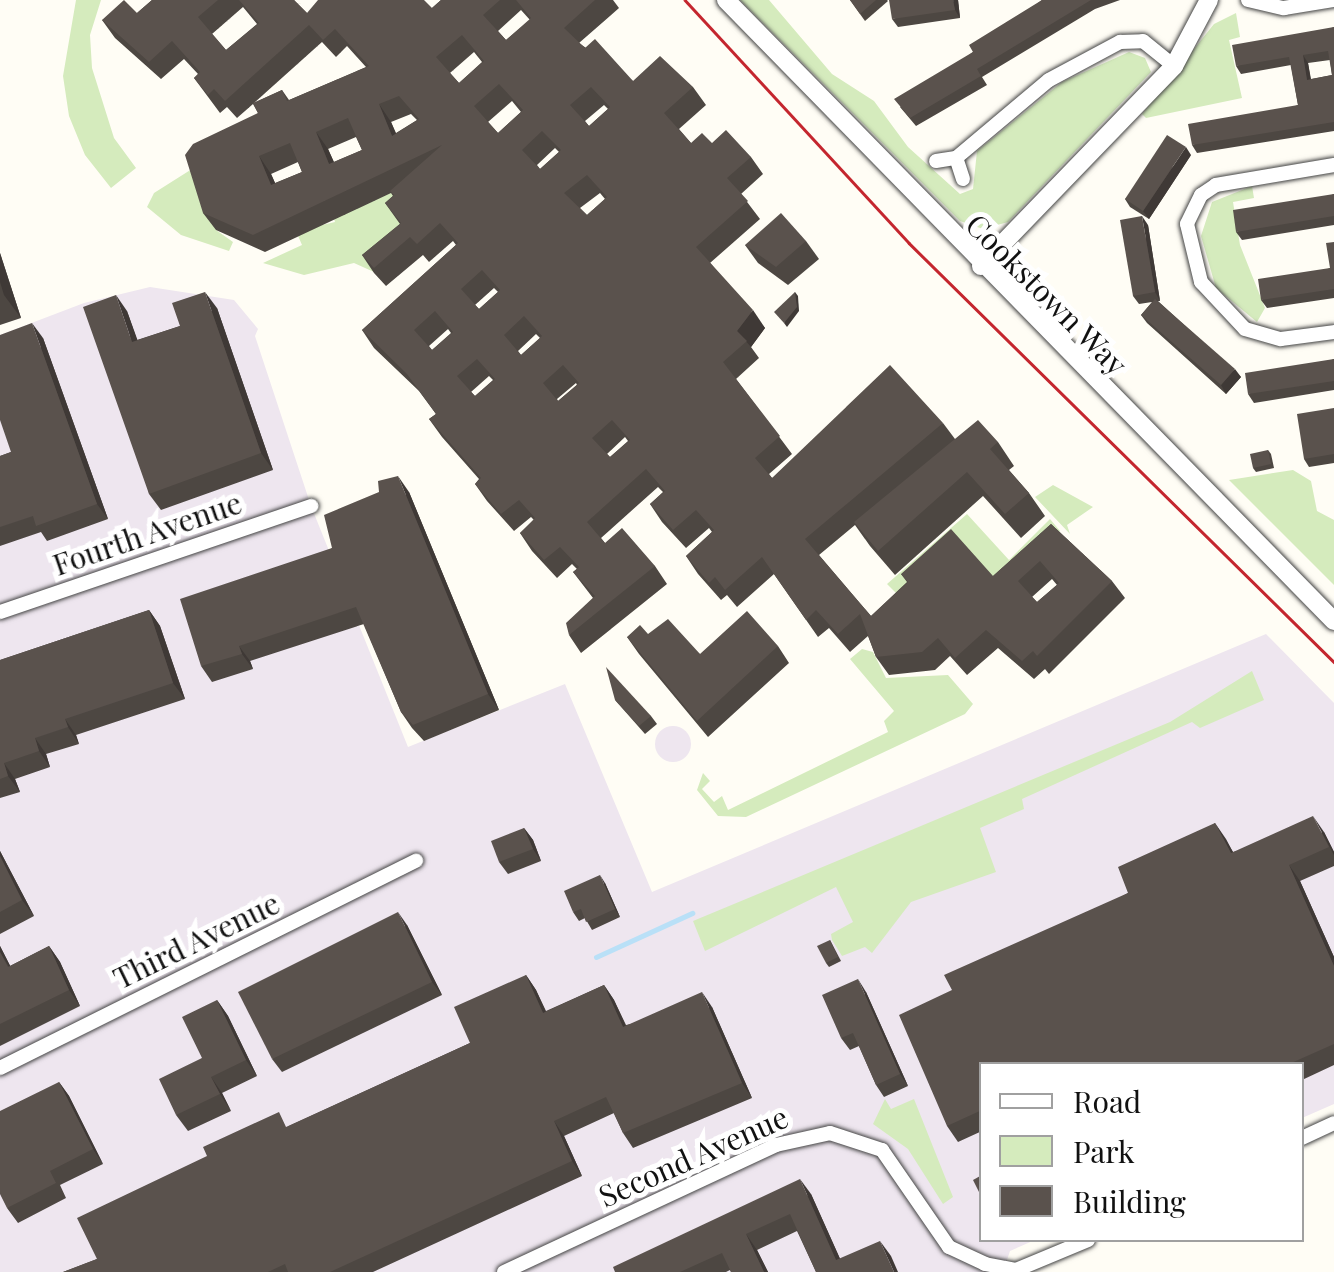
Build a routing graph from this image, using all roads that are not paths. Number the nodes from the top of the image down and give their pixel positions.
1 (726, 0) edge
2 (1209, 0) edge
3 (1248, 0) edge
4 (1334, 0) edge
5 (1174, 66) junction
6 (956, 158) junction
7 (936, 161) dead end
8 (1334, 165) edge
9 (963, 179) dead end
10 (981, 266) junction
11 (1334, 332) edge
12 (311, 506) dead end
13 (0, 612) edge
14 (1334, 621) edge
15 (416, 861) dead end
16 (0, 1068) edge
17 (1334, 1123) edge
18 (1304, 1137) edge
19 (1083, 1242) edge
20 (504, 1272) edge

1 - 10 street, Cookstown Way
2 - 5 street
3 - 4 street
5 - 6 street
5 - 10 street
6 - 7 street
6 - 9 street
8 - 11 street
10 - 14 street, Cookstown Way
12 - 13 street, Fourth Avenue
15 - 16 street, Third Avenue
17 - 18 street
19 - 20 street, Second Avenue

